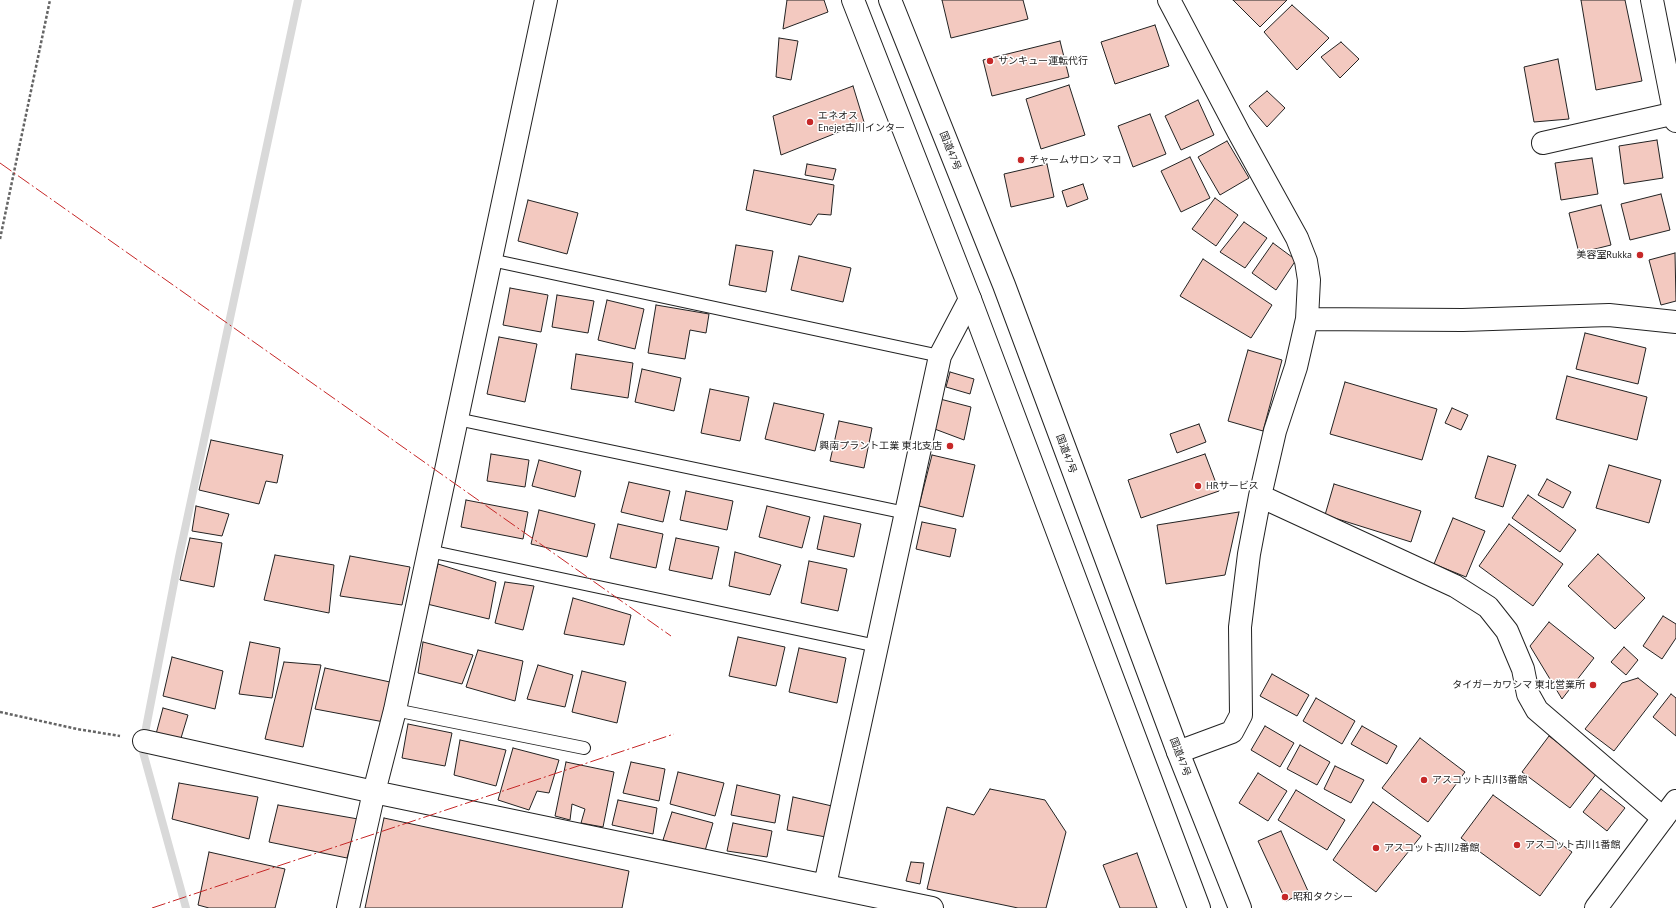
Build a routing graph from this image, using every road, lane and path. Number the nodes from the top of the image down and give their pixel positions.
1 (50, 0) edge
2 (546, 0) edge
3 (853, 0) edge
4 (890, 0) edge
5 (1169, 0) edge
6 (1652, 0) edge
7 (1676, 116) edge
8 (1543, 143) dead end
9 (0, 239) edge
10 (491, 260) junction
11 (970, 299) junction
12 (1307, 319) junction
13 (1676, 322) edge
14 (940, 356) junction
15 (457, 419) junction
16 (1260, 496) junction
17 (906, 512) junction
18 (429, 551) junction
19 (877, 646) junction
20 (395, 710) junction
21 (0, 712) edge
22 (144, 741) joint
23 (584, 748) dead end
24 (1178, 752) junction
25 (374, 792) junction
26 (1676, 801) edge
27 (1663, 818) junction
28 (825, 885) junction
29 (348, 908) edge
30 (932, 908) edge
31 (1199, 908) edge
32 (1240, 908) edge
33 (1596, 908) edge

1 - 9 path
2 - 10 main road
3 - 11 main road
4 - 24 main road, 国道47号
5 - 12 main road
6 - 7 main road
7 - 8 main road
10 - 14 lane
10 - 15 main road
11 - 14 main road
11 - 31 main road
12 - 13 main road
12 - 16 main road
14 - 17 main road
15 - 17 lane
15 - 18 main road
16 - 24 main road
16 - 27 main road
17 - 19 main road
18 - 19 lane
18 - 20 main road
19 - 28 main road
20 - 23 lane
20 - 25 main road
21 - 22 path
22 - 25 main road
24 - 32 main road, 国道47号
25 - 28 main road
25 - 29 main road
26 - 27 main road
27 - 33 main road
28 - 30 main road

